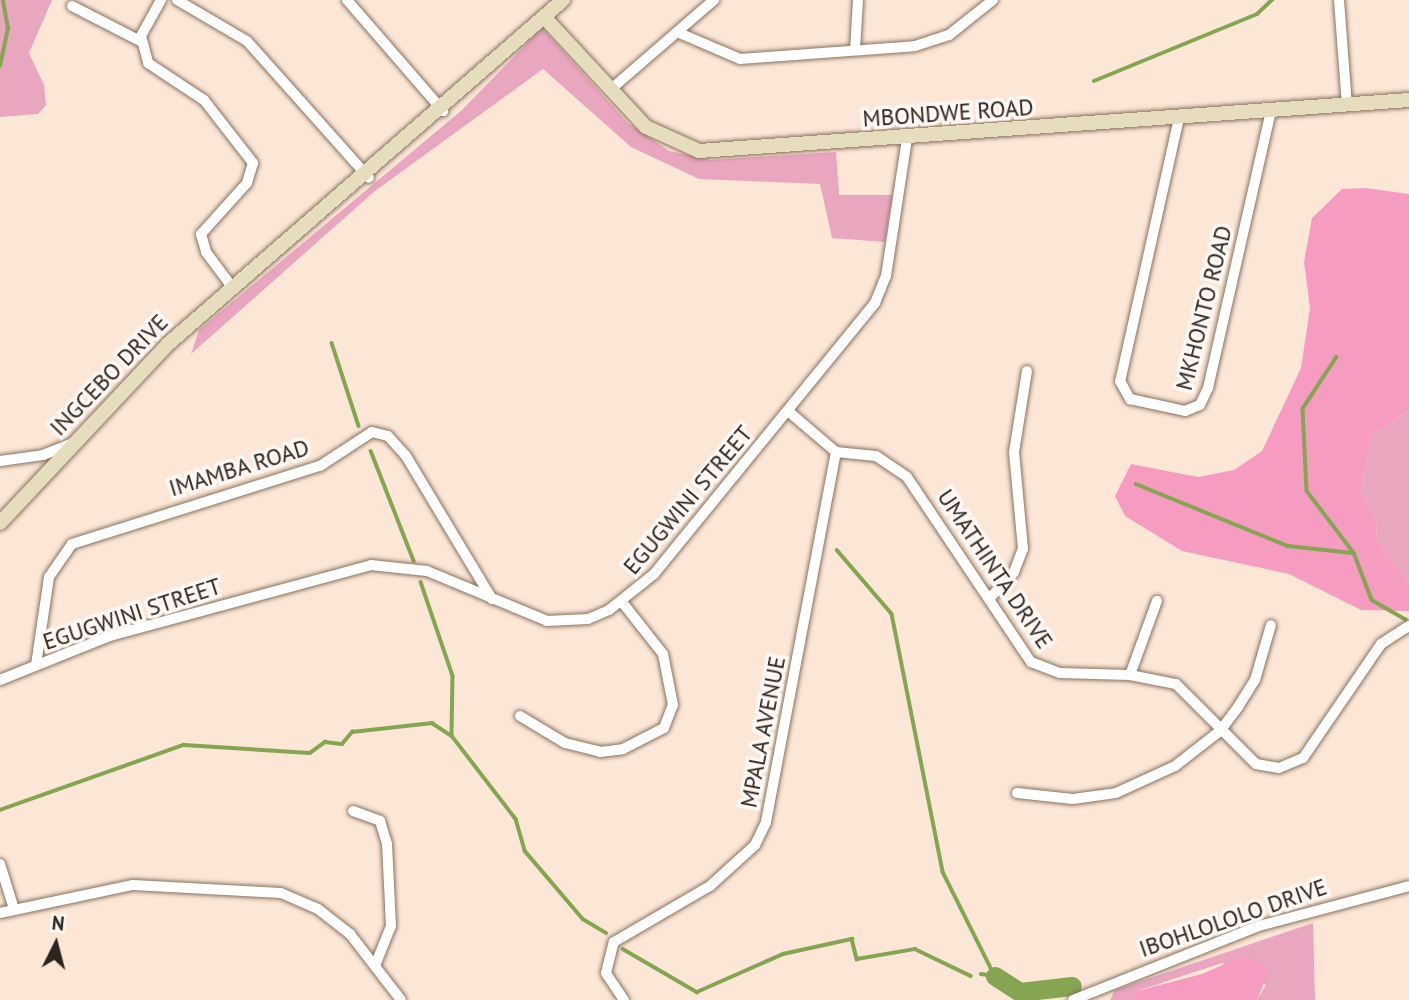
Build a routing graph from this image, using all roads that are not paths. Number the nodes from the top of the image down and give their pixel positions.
1 (160, 0) edge
2 (177, 0) edge
3 (362, 0) edge
4 (563, 0) edge
5 (714, 0) edge
6 (858, 0) edge
7 (993, 0) edge
8 (1339, 0) edge
9 (193, 4) edge
10 (350, 4) edge
11 (72, 6) dead end
12 (544, 17) junction
13 (677, 32) junction
14 (140, 41) junction
15 (855, 50) junction
16 (610, 90) junction
17 (1409, 100) edge
18 (1347, 106) junction
19 (441, 109) junction
20 (1271, 111) junction
21 (1179, 118) junction
22 (907, 138) junction
23 (367, 175) junction
24 (232, 287) junction
25 (1027, 371) dead end
26 (788, 411) junction
27 (76, 442) junction
28 (836, 452) junction
29 (0, 461) edge
30 (0, 523) edge
31 (989, 599) junction
32 (492, 600) junction
33 (1157, 601) dead end
34 (622, 602) junction
35 (1271, 625) dead end
36 (1409, 626) edge
37 (36, 664) junction
38 (1130, 675) junction
39 (0, 680) edge
40 (520, 716) dead end
41 (1220, 731) junction
42 (1017, 793) dead end
43 (353, 811) dead end
44 (0, 864) edge
45 (1409, 886) edge
46 (14, 909) junction
47 (0, 913) edge
48 (376, 962) junction
49 (401, 1000) edge
50 (624, 1000) edge
51 (1073, 1000) edge

1 - 14 street
2 - 9 street
3 - 10 street
4 - 12 street, INGCEBO DRIVE
5 - 13 street
6 - 15 street
7 - 15 street
8 - 18 street
9 - 23 street
10 - 19 street
11 - 14 street
12 - 16 street, MBONDWE ROAD
12 - 19 street, INGCEBO DRIVE
13 - 15 street
13 - 16 street
14 - 24 street
16 - 22 street, MBONDWE ROAD
17 - 18 street, MBONDWE ROAD
18 - 20 street, MBONDWE ROAD
19 - 23 street, INGCEBO DRIVE
20 - 21 street, MBONDWE ROAD
20 - 21 street, MKHONTO ROAD
21 - 22 street, MBONDWE ROAD
22 - 26 street, EGUGWINI STREET
23 - 24 street, INGCEBO DRIVE
24 - 27 street, INGCEBO DRIVE
25 - 31 street
26 - 28 street
26 - 34 street, EGUGWINI STREET
27 - 29 street
27 - 30 street, INGCEBO DRIVE
28 - 31 street, UMATHINTA DRIVE
28 - 50 street, MPALA AVENUE
31 - 38 street, UMATHINTA DRIVE
32 - 34 street, EGUGWINI STREET
32 - 37 street, EGUGWINI STREET
32 - 37 street, IMAMBA ROAD
33 - 38 street
34 - 40 street
35 - 41 street
36 - 41 street, UMATHINTA DRIVE
37 - 39 street, EGUGWINI STREET
38 - 41 street, UMATHINTA DRIVE
41 - 42 street
43 - 48 street
44 - 46 street
45 - 51 street, IBOHLOLOLO DRIVE
46 - 47 street
46 - 48 street
48 - 49 street

